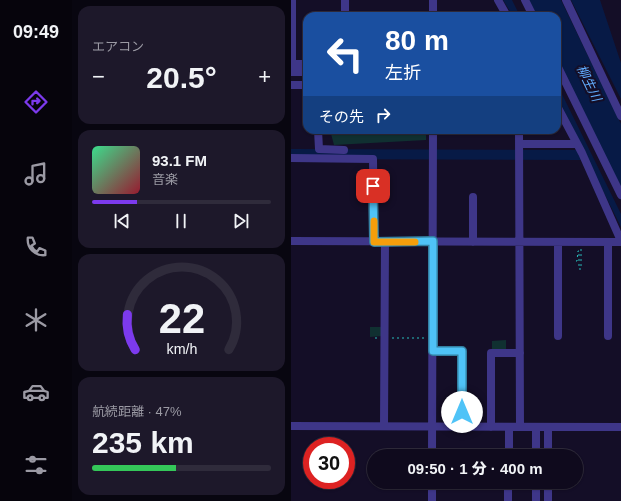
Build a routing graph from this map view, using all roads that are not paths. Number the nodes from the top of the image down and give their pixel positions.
1 (292, 0) edge
2 (345, 0) edge
3 (433, 0) edge
4 (498, 0) edge
5 (525, 0) edge
6 (566, 0) edge
7 (345, 12) edge
8 (433, 12) edge
9 (505, 12) edge
10 (531, 12) edge
11 (292, 28) edge
12 (292, 50) edge
13 (303, 64) edge
14 (291, 66) edge
15 (303, 70) edge
16 (561, 73) edge
17 (291, 85) edge
18 (303, 85) edge
19 (561, 114) edge
20 (621, 116) edge
21 (318, 134) edge
22 (433, 134) edge
23 (519, 134) edge
24 (519, 144) junction
25 (577, 144) junction
26 (344, 150) dead end
27 (319, 154) junction
28 (291, 158) edge
29 (621, 195) edge
30 (473, 197) dead end
31 (291, 241) edge
32 (433, 241) junction
33 (621, 241) edge
34 (374, 242) junction
35 (385, 242) junction
36 (473, 242) junction
37 (520, 242) junction
38 (558, 242) junction
39 (608, 244) junction
40 (621, 246) edge
41 (558, 336) dead end
42 (608, 336) dead end
43 (433, 351) junction
44 (520, 352) junction
45 (291, 426) edge
46 (385, 426) junction
47 (433, 426) junction
48 (462, 427) junction
49 (491, 427) junction
50 (520, 427) junction
51 (536, 427) junction
52 (621, 427) edge
53 (509, 428) junction
54 (548, 428) junction
55 (432, 449) edge
56 (509, 449) edge
57 (536, 449) edge
58 (548, 449) edge
59 (432, 489) edge
60 (508, 489) edge
61 (536, 489) edge
62 (548, 489) edge
63 (432, 501) edge
64 (508, 501) edge
65 (536, 501) edge
66 (548, 501) edge

1 - 11 street
2 - 7 street
3 - 8 street
4 - 9 street
5 - 10 street
6 - 20 street
11 - 12 street
12 - 14 street
13 - 14 street
14 - 15 street
16 - 29 street
17 - 18 street
19 - 25 street
21 - 27 street
22 - 32 street
23 - 24 street
24 - 25 street
24 - 37 street
25 - 33 street
26 - 27 street
27 - 28 street
27 - 34 street
30 - 36 street
31 - 34 street
32 - 35 street
32 - 36 street
32 - 43 street
33 - 39 street
34 - 35 street
35 - 46 street
36 - 37 street
37 - 38 street
37 - 44 street
38 - 39 street
38 - 41 street
39 - 40 street
39 - 42 street
43 - 47 street
43 - 48 street
44 - 49 street
44 - 50 street
45 - 46 street
46 - 47 street
47 - 48 street
47 - 55 street
48 - 49 street
49 - 53 street
50 - 51 street
50 - 53 street
51 - 54 street
51 - 57 street
52 - 54 street
53 - 56 street
54 - 58 street
59 - 63 street
60 - 64 street
61 - 65 street
62 - 66 street

